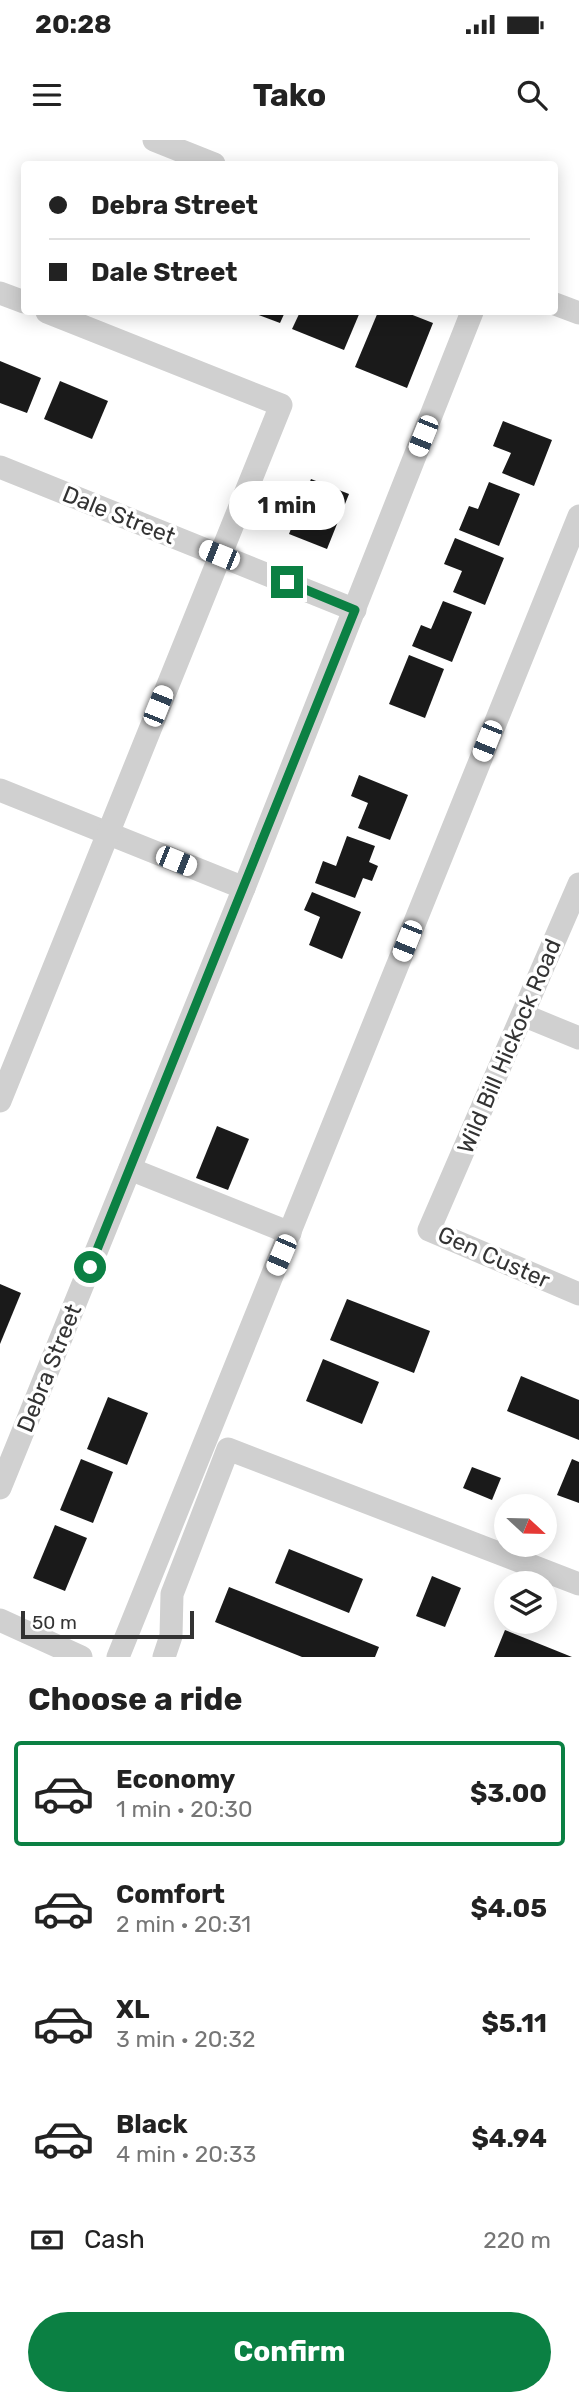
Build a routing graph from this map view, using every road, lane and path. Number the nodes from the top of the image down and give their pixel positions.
1 (154, 140) edge
2 (206, 161) edge
3 (0, 293) edge
4 (21, 301) edge
5 (558, 305) edge
6 (579, 313) edge
7 (55, 315) edge
8 (471, 315) edge
9 (0, 467) edge
10 (579, 516) edge
11 (219, 555) junction
12 (355, 610) junction
13 (0, 790) edge
14 (107, 833) junction
15 (579, 884) edge
16 (244, 888) junction
17 (523, 1015) junction
18 (579, 1038) edge
19 (0, 1101) edge
20 (130, 1169) junction
21 (440, 1207) joint
22 (290, 1233) junction
23 (579, 1294) edge
24 (0, 1488) edge
25 (579, 1584) edge
26 (0, 1620) edge
27 (81, 1657) edge
28 (118, 1657) edge
29 (164, 1657) edge

1 - 2 street
3 - 4 street
5 - 6 street
7 - 11 street
8 - 12 street, Debra Street
9 - 11 street, Dale Street
10 - 22 street
11 - 12 street, Dale Street
11 - 14 street
12 - 16 street, Debra Street
13 - 14 street
14 - 16 street
14 - 19 street
15 - 17 street, Wild Bill Hickock Road
16 - 20 street, Debra Street
17 - 18 street
17 - 21 street, Wild Bill Hickock Road
20 - 22 street
20 - 24 street, Debra Street
21 - 23 street, Gen Custer
22 - 28 street
25 - 29 street
26 - 27 street

